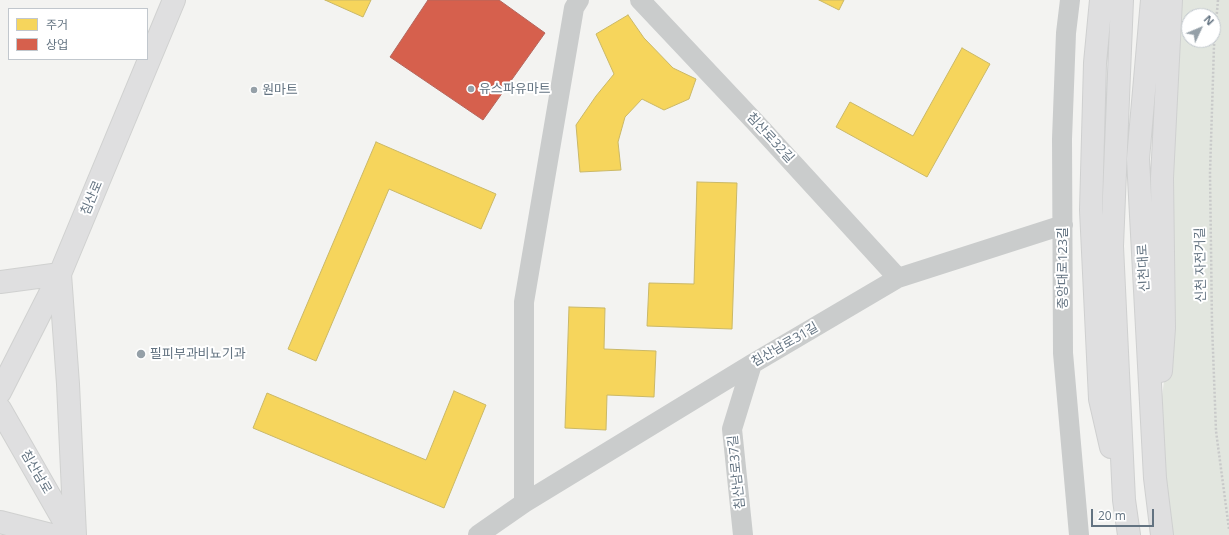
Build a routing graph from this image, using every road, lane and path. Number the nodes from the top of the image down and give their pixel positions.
1 (174, 0) edge
2 (578, 0) edge
3 (640, 0) edge
4 (1070, 0) edge
5 (1101, 0) edge
6 (1122, 0) edge
7 (1152, 0) edge
8 (1171, 0) edge
9 (1218, 0) edge
10 (1063, 225) junction
11 (60, 274) junction
12 (898, 278) junction
13 (0, 282) edge
14 (752, 364) junction
15 (0, 392) edge
16 (0, 409) edge
17 (1155, 478) junction
18 (1124, 500) junction
19 (524, 503) junction
20 (0, 522) edge
21 (1229, 529) edge
22 (51, 535) edge
23 (72, 535) edge
24 (75, 535) edge
25 (478, 535) edge
26 (744, 535) edge
27 (1079, 535) edge
28 (1128, 535) edge
29 (1162, 535) edge

1 - 11 main road, 침산로
2 - 19 street
3 - 12 street, 침산로32길
4 - 10 street, 중앙대로123길
5 - 18 main road
6 - 18 main road
7 - 17 main road, 신천대로
8 - 17 main road
9 - 21 path, 신천 자전거길
10 - 12 street, 침산남로31길
10 - 27 street, 중앙대로123길
11 - 13 main road
11 - 15 main road, 침산로
11 - 24 main road
12 - 14 street, 침산남로31길
14 - 19 street, 침산남로31길
14 - 26 street, 침산남로37길
16 - 23 main road, 침산남로
17 - 29 main road, 신천대로
18 - 28 main road
19 - 25 street, 침산남로31길
20 - 22 main road

